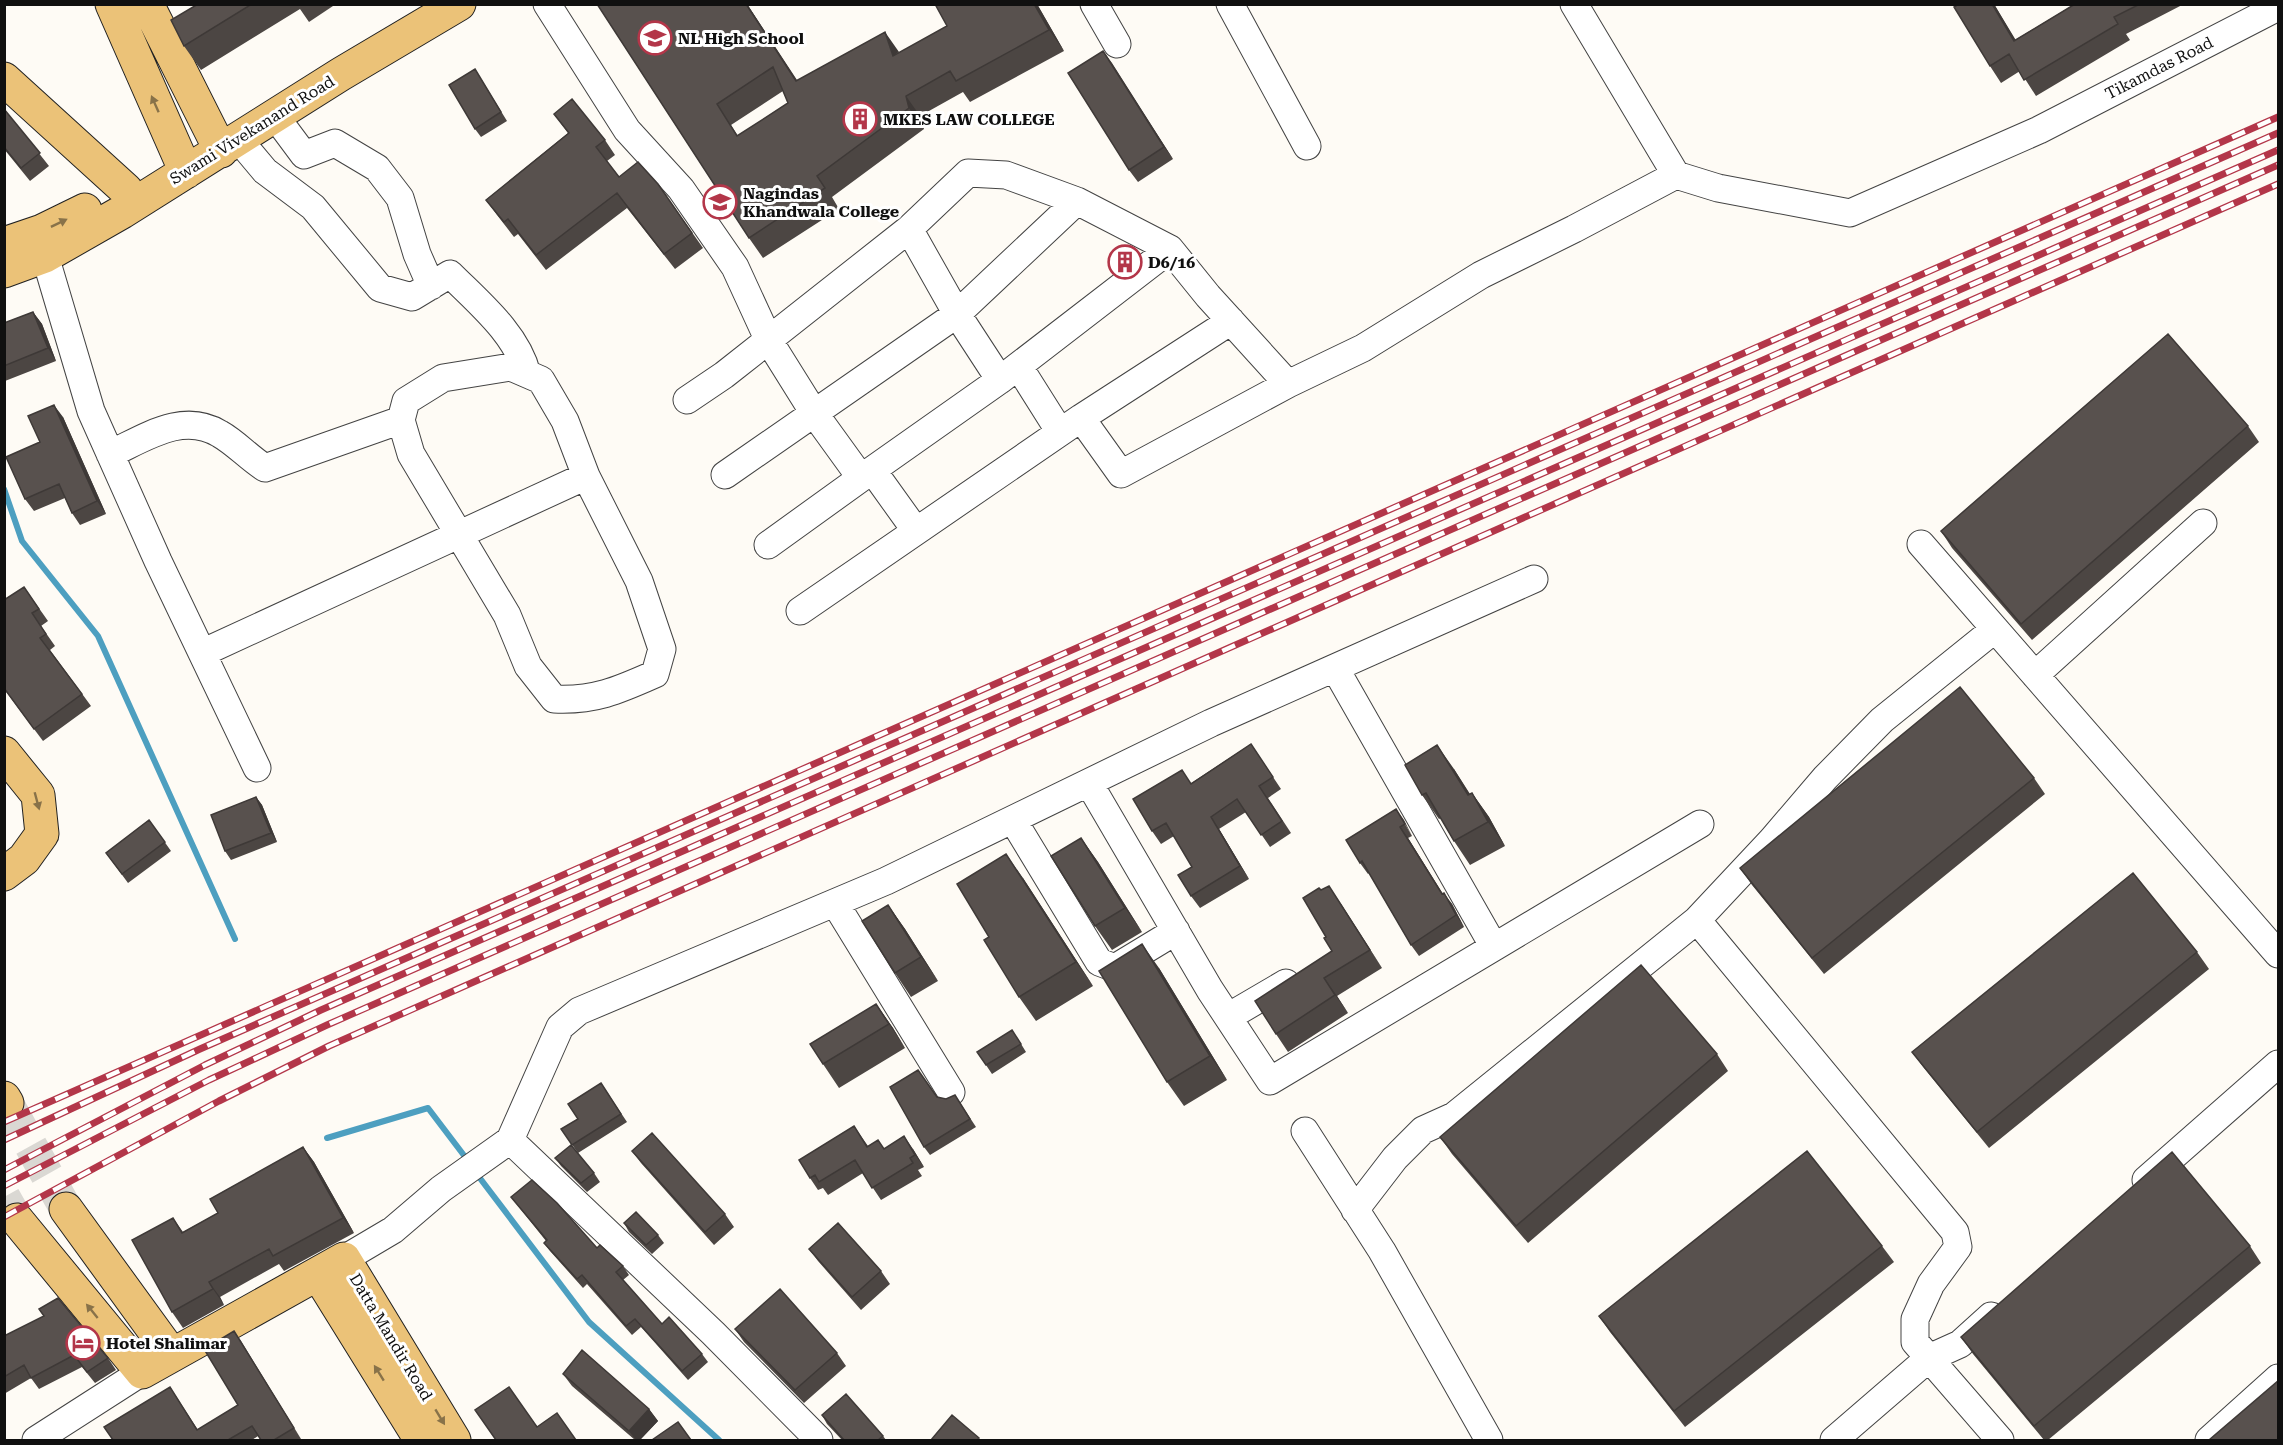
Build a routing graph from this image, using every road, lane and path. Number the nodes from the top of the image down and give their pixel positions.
1 (111, 4) edge
2 (147, 4) edge
3 (422, 4) edge
4 (459, 4) edge
5 (547, 4) edge
6 (1094, 4) edge
7 (1230, 4) edge
8 (1574, 4) edge
9 (2278, 7) edge
10 (1117, 45) dead end
11 (4, 79) edge
12 (275, 116) junction
13 (225, 142) junction
14 (1307, 146) dead end
15 (183, 165) junction
16 (1676, 175) junction
17 (126, 190) junction
18 (1077, 201) junction
19 (909, 229) junction
20 (4, 244) edge
21 (1170, 249) junction
22 (45, 256) junction
23 (4, 271) edge
24 (4, 283) edge
25 (431, 286) junction
26 (957, 314) junction
27 (1231, 321) junction
28 (769, 340) junction
29 (1010, 373) junction
30 (527, 374) junction
31 (1288, 384) junction
32 (687, 400) dead end
33 (814, 413) junction
34 (401, 420) junction
35 (1071, 425) junction
36 (110, 454) junction
37 (867, 474) junction
38 (726, 475) dead end
39 (586, 476) junction
40 (2203, 523) dead end
41 (916, 531) junction
42 (458, 535) junction
43 (1921, 543) dead end
44 (768, 545) dead end
45 (1534, 579) dead end
46 (800, 611) dead end
47 (1995, 628) junction
48 (202, 653) junction
49 (1335, 668) junction
50 (2035, 675) junction
51 (4, 753) edge
52 (257, 768) dead end
53 (1089, 783) junction
54 (1013, 820) junction
55 (1700, 824) dead end
56 (4, 874) edge
57 (835, 903) junction
58 (1696, 920) junction
59 (1176, 931) junction
60 (1494, 947) junction
61 (2278, 954) edge
62 (1301, 974) edge
63 (1228, 1017) junction
64 (2278, 1064) edge
65 (951, 1092) dead end
66 (1305, 1131) dead end
67 (510, 1140) junction
68 (2128, 1196) edge
69 (66, 1209) tunnel mouth
70 (1355, 1210) junction
71 (17, 1220) tunnel mouth
72 (331, 1267) junction
73 (2013, 1297) edge
74 (171, 1355) junction
75 (1929, 1358) junction
76 (142, 1372) junction
77 (2278, 1378) edge
78 (36, 1440) edge
79 (421, 1440) edge
80 (454, 1440) edge
81 (819, 1440) edge
82 (1489, 1440) edge
83 (1834, 1440) edge
84 (2001, 1440) edge
85 (2210, 1440) edge

15 -> 1 main road
2 - 13 main road
3 - 13 main road, Swami Vivekanand Road
4 - 12 main road, Swami Vivekanand Road
5 - 28 street
6 - 10 street
7 - 14 street
8 - 16 street
9 - 16 street, Tikamdas Road
11 - 17 main road
12 - 13 main road, Swami Vivekanand Road
12 - 25 street
13 - 15 main road, Swami Vivekanand Road
13 - 25 street
15 - 17 main road, Swami Vivekanand Road
15 - 22 main road, Swami Vivekanand Road
16 - 31 street
20 -> 17 main road, Swami Vivekanand Road
18 - 19 street
18 - 21 street
18 - 26 street
19 - 26 street
19 - 28 street
21 - 27 street
21 - 29 street
22 - 23 main road, Swami Vivekanand Road
22 - 24 main road, Swami Vivekanand Road
22 - 36 street
25 - 30 street
26 - 29 street
26 - 33 street
27 - 31 street
27 - 35 street
28 - 32 street
28 - 33 street
29 - 35 street
29 - 37 street
30 - 34 street
30 - 39 street
31 - 35 street
33 - 37 street
33 - 38 street
34 - 36 street
34 - 42 street
35 - 41 street
36 - 48 street
37 - 41 street
37 - 44 street
39 - 42 street
39 - 42 street
40 - 50 street
41 - 46 street
42 - 48 street
43 - 47 street
45 - 49 street
47 - 50 street
47 - 58 street
48 - 52 street
49 - 53 street
49 - 60 street
50 - 61 street
51 -> 56 main road
53 - 54 street
53 - 59 street
54 - 57 street
54 - 59 street
55 - 60 street
57 - 65 street
57 - 67 street
58 - 70 street
58 - 75 street
59 - 63 street
60 - 63 street
62 - 63 street
64 - 68 street
66 - 70 street
67 - 72 street
67 - 81 street
69 - 74 main road
70 - 82 street
76 -> 71 main road
72 - 74 main road
79 -> 72 main road, Datta Mandir Road
72 -> 80 main road, Datta Mandir Road
73 - 75 street
74 - 76 main road
75 - 83 street
75 - 84 street
76 - 78 street
77 - 85 street

